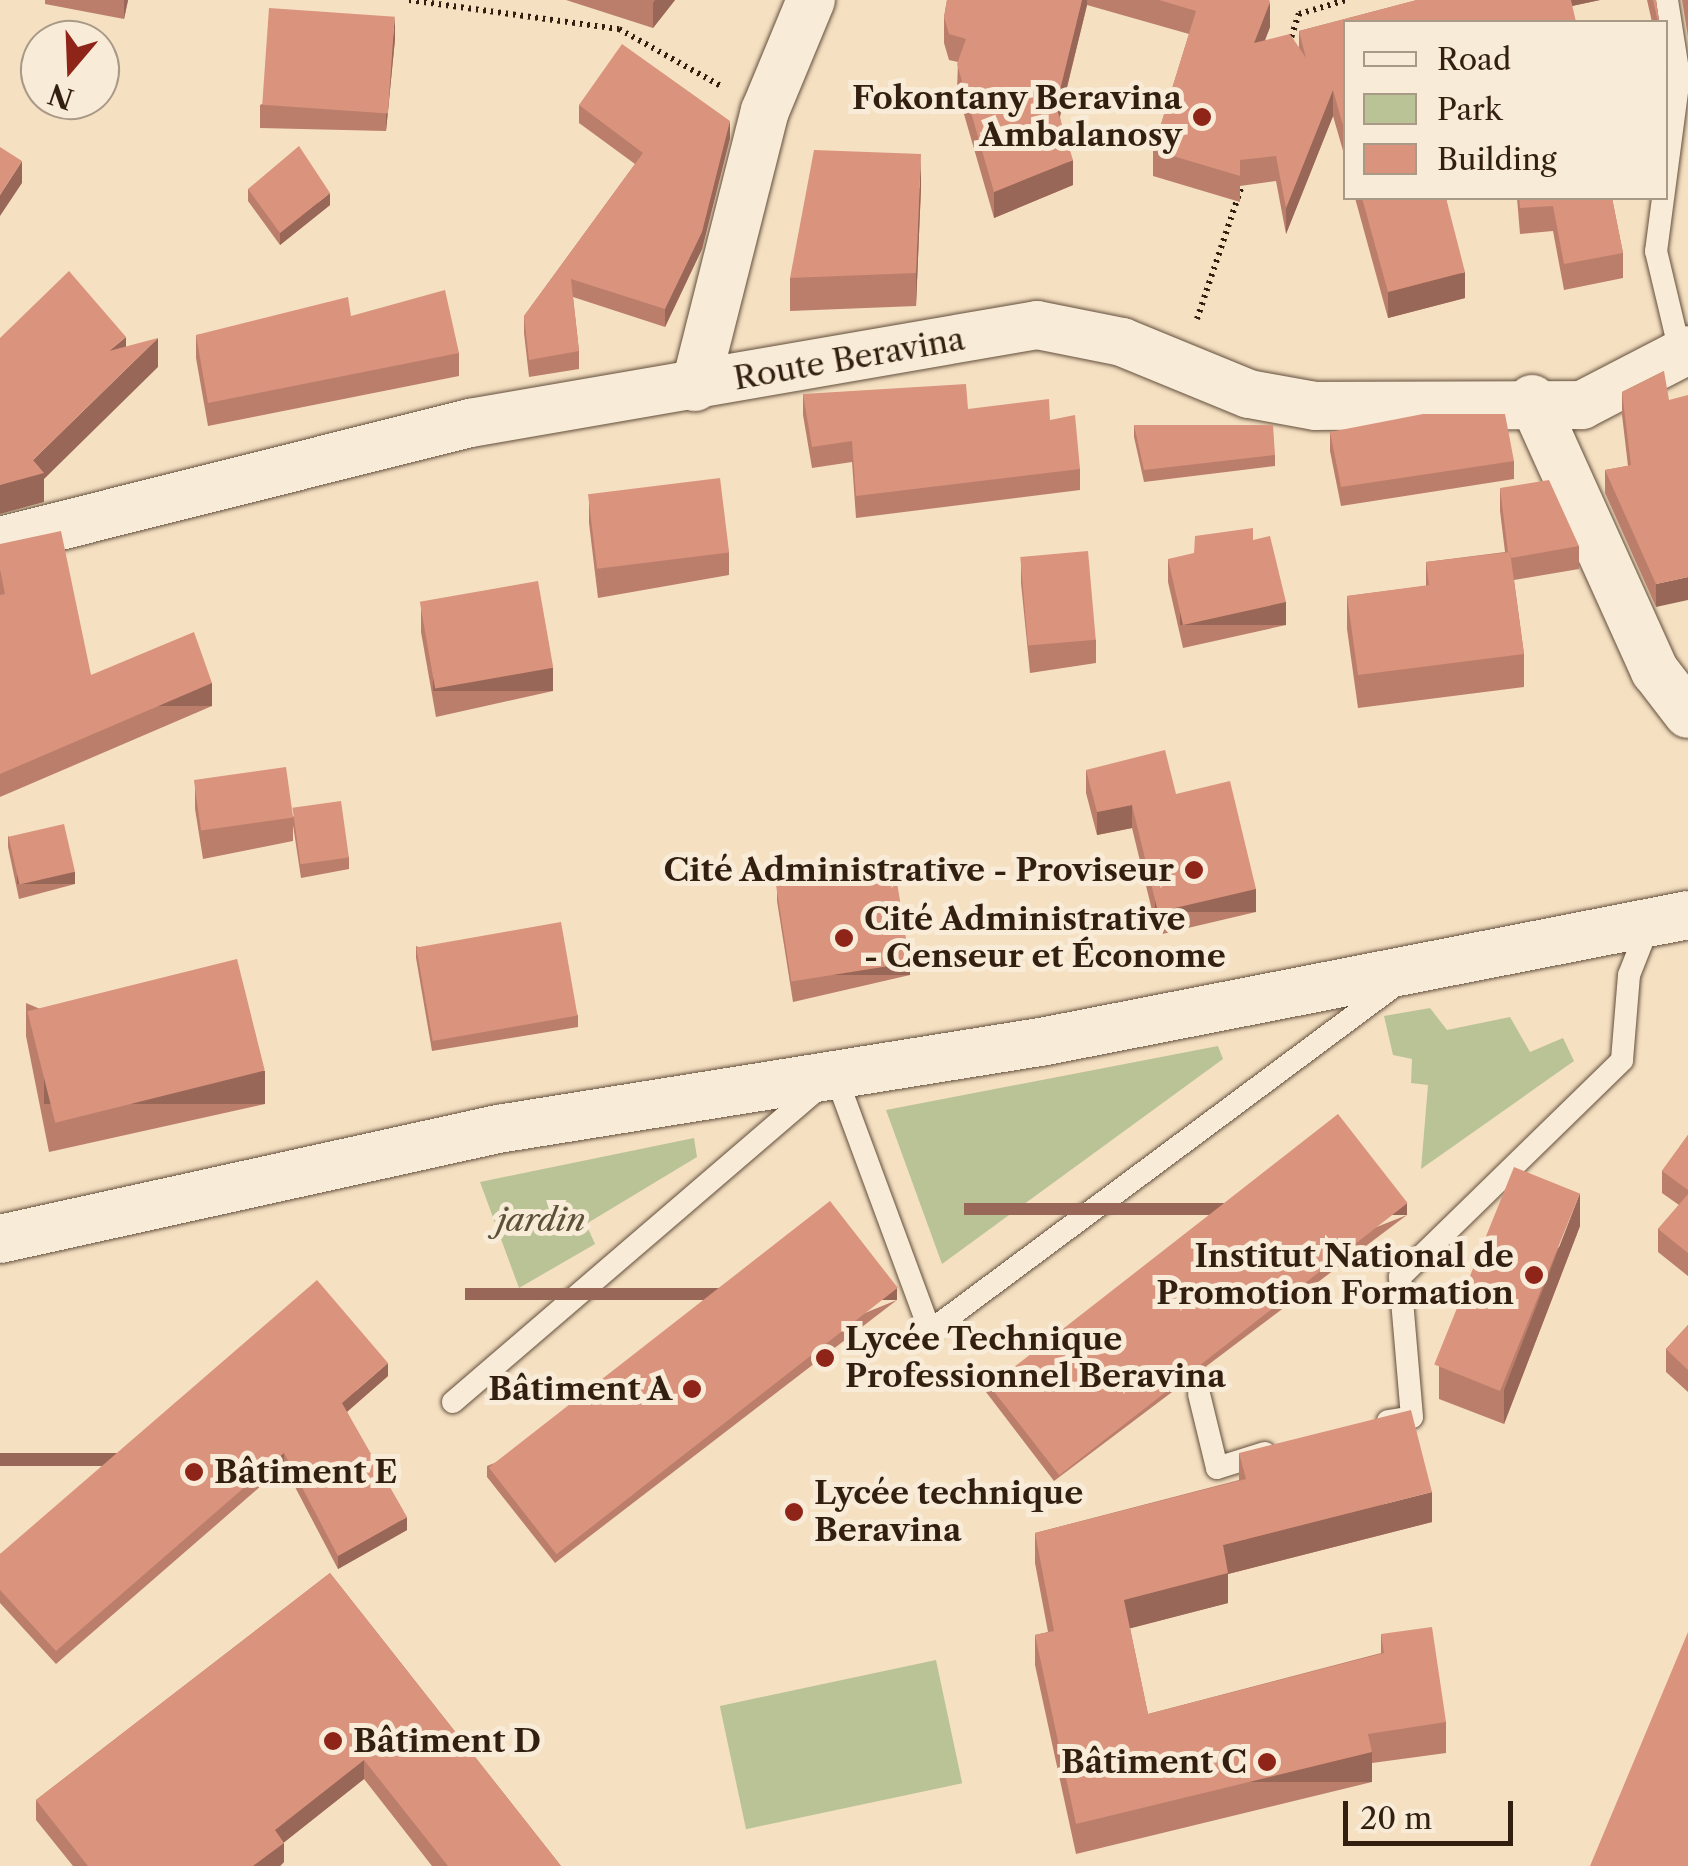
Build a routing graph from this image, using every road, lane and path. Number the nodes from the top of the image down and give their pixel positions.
1 (409, 0) edge
2 (811, 0) edge
3 (1346, 0) edge
4 (1666, 0) edge
5 (1287, 51) edge
6 (766, 111) junction
7 (1668, 160) edge
8 (1249, 162) edge
9 (1663, 200) edge
10 (1684, 351) edge
11 (1180, 368) junction
12 (694, 388) junction
13 (1532, 399) junction
14 (0, 541) edge
15 (1688, 714) edge
16 (1669, 919) edge
17 (1413, 972) junction
18 (835, 1074) junction
19 (0, 1239) edge
20 (1200, 1394) dead end
21 (453, 1402) dead end
22 (1362, 1426) edge
23 (1291, 1444) edge

1 - 6 path
2 - 6 street
3 - 5 path
4 - 7 lane
6 - 12 street
8 - 11 path
9 - 10 lane
10 - 13 street, Route Beravina
11 - 12 street, Route Beravina
11 - 13 street, Route Beravina
12 - 14 street, Route Beravina
13 - 15 street
16 - 17 street
16 - 22 lane
17 - 18 street
17 - 18 lane
18 - 19 street
18 - 21 lane
20 - 23 lane

